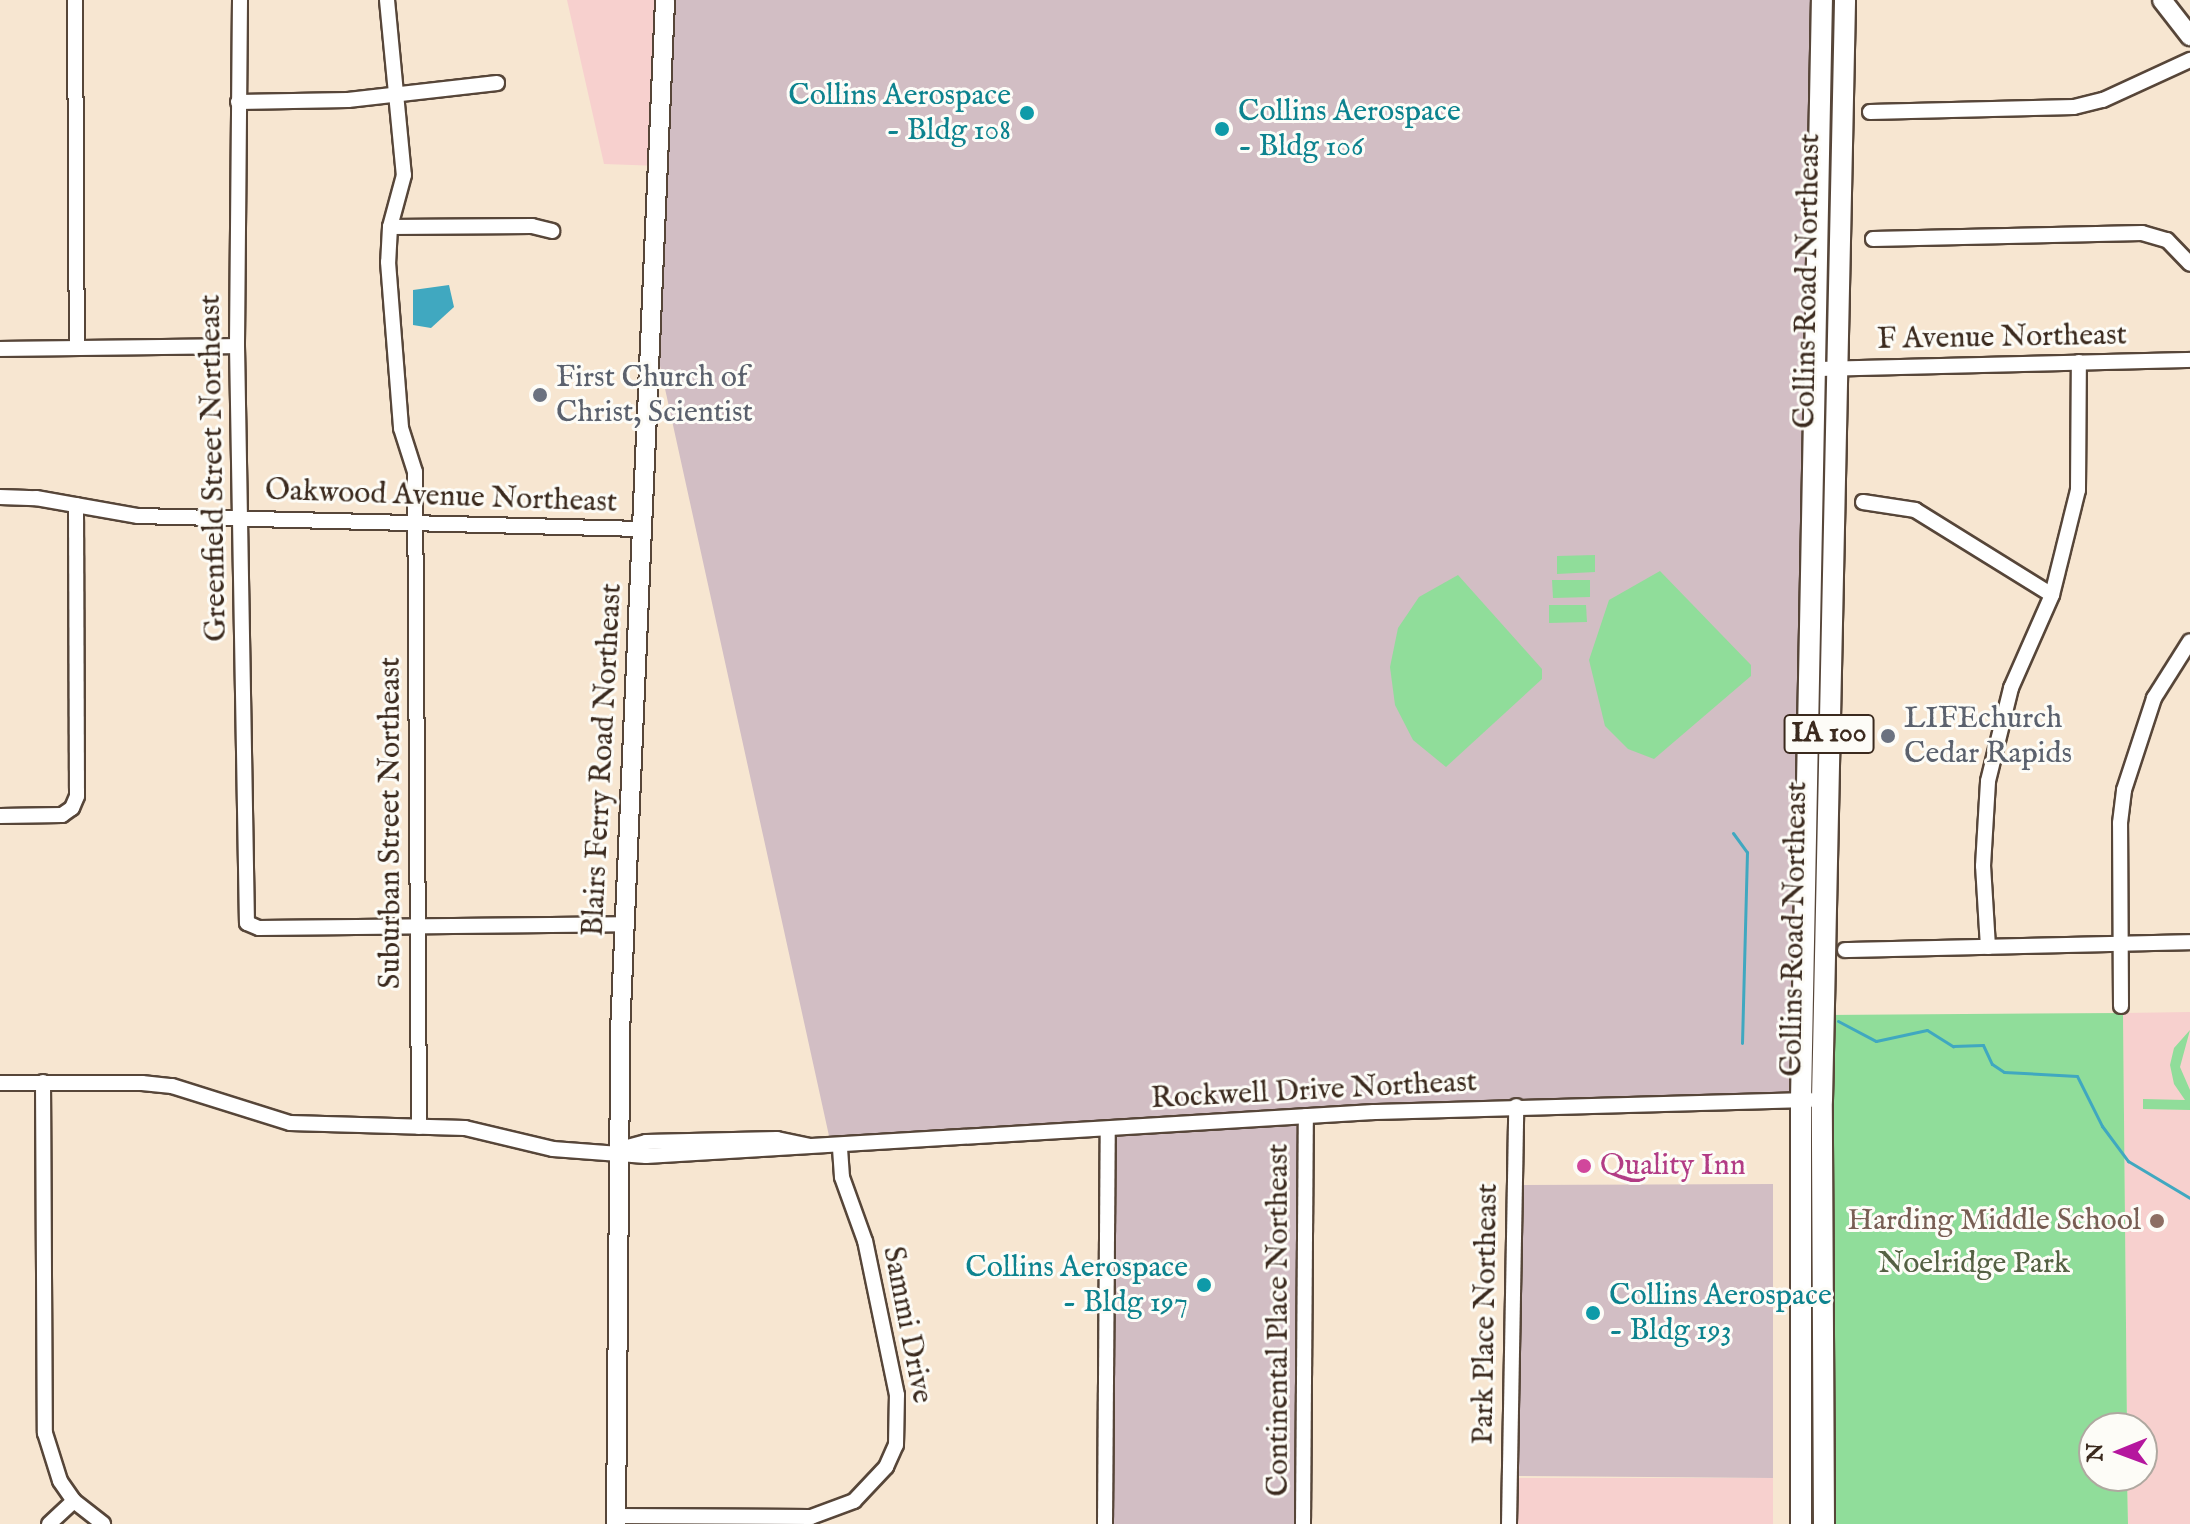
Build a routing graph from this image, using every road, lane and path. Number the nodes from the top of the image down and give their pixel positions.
1 (75, 0) edge
2 (240, 0) edge
3 (387, 0) edge
4 (665, 0) edge
5 (1822, 0) edge
6 (1845, 0) edge
7 (2162, 0) edge
8 (2190, 36) edge
9 (2190, 60) edge
10 (497, 83) dead end
11 (396, 94) junction
12 (238, 102) junction
13 (1870, 112) dead end
14 (390, 227) junction
15 (552, 231) dead end
16 (1873, 239) dead end
17 (2190, 264) edge
18 (237, 346) junction
19 (77, 348) junction
20 (0, 349) edge
21 (2190, 360) edge
22 (2079, 362) junction
23 (1825, 369) junction
24 (0, 497) edge
25 (1863, 502) dead end
26 (76, 505) junction
27 (241, 517) junction
28 (416, 520) junction
29 (642, 529) junction
30 (2052, 595) junction
31 (2190, 641) edge
32 (0, 816) edge
33 (623, 924) junction
34 (418, 926) junction
35 (2190, 942) edge
36 (2121, 943) junction
37 (1988, 947) junction
38 (1845, 950) dead end
39 (2121, 1006) dead end
40 (43, 1082) junction
41 (0, 1083) edge
42 (1801, 1100) junction
43 (1822, 1100) junction
44 (1516, 1106) junction
45 (1306, 1116) junction
46 (419, 1127) junction
47 (1108, 1130) junction
48 (840, 1145) junction
49 (617, 1150) junction
50 (74, 1501) junction
51 (616, 1520) edge
52 (787, 1521) edge
53 (49, 1524) edge
54 (103, 1524) edge
55 (1105, 1524) edge
56 (1303, 1524) edge
57 (1509, 1524) edge
58 (1801, 1524) edge
59 (1824, 1524) edge

1 - 19 street
2 - 12 street, Greenfield Street Northeast
3 - 11 street, Suburban Street Northeast
4 - 29 main road, Blairs Ferry Road Northeast
5 - 23 highway, Collins Road Northeast / IA 100
6 - 23 highway, Collins Road Northeast / IA 100
7 - 8 main road
9 - 13 street
10 - 11 street
11 - 12 street
11 - 14 street, Suburban Street Northeast
12 - 18 street, Greenfield Street Northeast
14 - 15 street
14 - 28 street, Suburban Street Northeast
16 - 17 street
18 - 19 street
18 - 27 street, Greenfield Street Northeast
19 - 20 street
21 - 22 street, F Avenue Northeast
22 - 23 street, F Avenue Northeast
22 - 30 street
23 - 42 highway, Collins Road Northeast / IA 100
23 - 43 highway, Collins Road Northeast / IA 100
24 - 26 street, Oakwood Avenue Northeast
25 - 30 street
26 - 27 street, Oakwood Avenue Northeast
26 - 32 street
27 - 28 street, Oakwood Avenue Northeast
27 - 34 street, Greenfield Street Northeast
28 - 29 street, Oakwood Avenue Northeast
28 - 34 street, Suburban Street Northeast
29 - 33 main road, Blairs Ferry Road Northeast
30 - 37 street
31 - 36 street
33 - 34 street
33 - 49 main road, Blairs Ferry Road Northeast
34 - 46 street, Suburban Street Northeast
35 - 36 street
36 - 37 street
36 - 39 street
37 - 38 street
40 - 41 street, Rockwell Drive Northeast
40 - 46 street, Rockwell Drive Northeast
40 - 50 street
42 - 43 street, Rockwell Drive Northeast
42 - 44 street, Rockwell Drive Northeast
42 - 58 highway, Collins Road Northeast / IA 100
43 - 59 highway, Collins Road Northeast / IA 100
44 - 45 street, Rockwell Drive Northeast
44 - 57 street, Park Place Northeast
45 - 47 street, Rockwell Drive Northeast
45 - 56 street, Continental Place Northeast
46 - 49 street, Rockwell Drive Northeast
47 - 48 street, Rockwell Drive Northeast
47 - 55 street
48 - 49 street, Rockwell Drive Northeast
48 - 52 street, Sammi Drive
49 - 51 main road, Blairs Ferry Road Northeast
50 - 53 street
50 - 54 street
51 - 52 street, Sammi Drive

